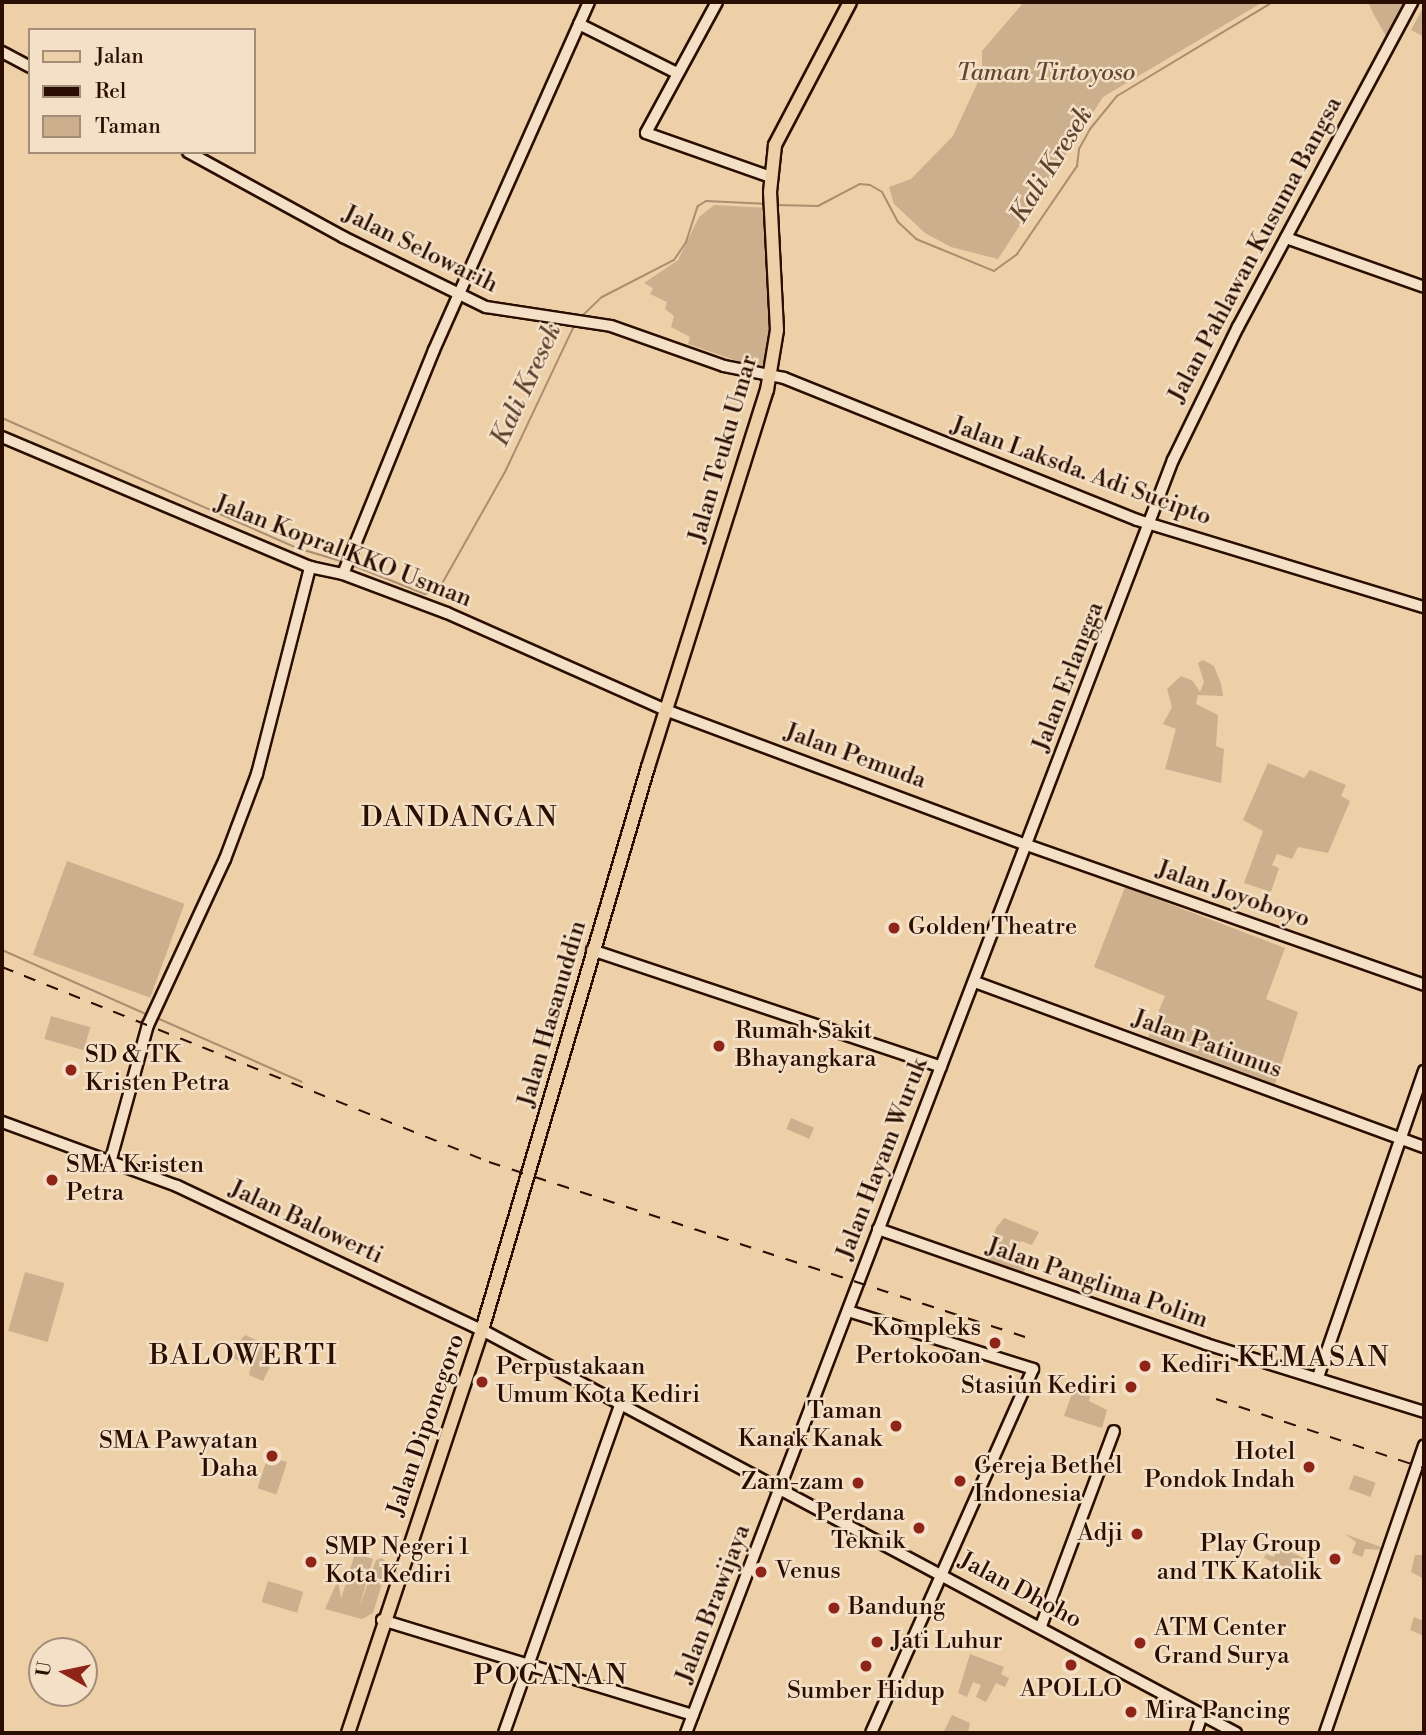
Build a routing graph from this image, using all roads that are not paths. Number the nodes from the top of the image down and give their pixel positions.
1 (589, 2) edge
2 (718, 2) edge
3 (850, 2) edge
4 (1412, 2) edge
5 (579, 24) junction
6 (2, 52) edge
7 (28, 66) edge
8 (677, 74) junction
9 (192, 154) edge
10 (771, 177) junction
11 (1286, 238) junction
12 (1424, 287) edge
13 (461, 295) junction
14 (769, 378) junction
15 (2, 437) edge
16 (1148, 524) junction
17 (310, 567) junction
18 (345, 568) junction
19 (1424, 607) edge
20 (668, 710) junction
21 (1027, 845) junction
22 (593, 950) junction
23 (975, 982) junction
24 (1424, 985) edge
25 (941, 1067) junction
26 (1424, 1071) edge
27 (2, 1122) edge
28 (1399, 1138) junction
29 (1424, 1147) edge
30 (111, 1159) junction
31 (878, 1229) junction
32 (848, 1311) junction
33 (482, 1330) junction
34 (1318, 1377) junction
35 (620, 1405) junction
36 (1424, 1412) edge
37 (1114, 1431) dead end
38 (1424, 1446) edge
39 (781, 1490) junction
40 (943, 1574) junction
41 (382, 1619) junction
42 (1041, 1626) junction
43 (526, 1663) junction
44 (1202, 1715) junction
45 (693, 1716) junction
46 (348, 1733) edge
47 (504, 1733) edge
48 (687, 1733) edge
49 (871, 1733) edge
50 (1196, 1733) edge
51 (1237, 1733) edge
52 (1325, 1733) edge

1 - 5 street
2 - 8 street
3 - 10 main road, Jalan Teuku Umar
4 - 11 street, Jalan Pahlawan Kusuma Bangsa
5 - 8 street
5 - 13 street
6 - 7 street
8 - 10 street
9 - 13 street, Jalan Selowarih
10 - 14 main road, Jalan Teuku Umar
11 - 12 street
11 - 16 street, Jalan Pahlawan Kusuma Bangsa
13 - 14 street, Jalan Selowarih
13 - 18 street
14 - 16 street, Jalan Laksda. Adi Sucipto
14 - 20 main road, Jalan Teuku Umar
15 - 17 street, Jalan Kopral KKO Usman
16 - 19 street, Jalan Laksda. Adi Sucipto
16 - 21 street, Jalan Erlangga
17 - 18 street, Jalan Kopral KKO Usman
17 - 30 street
18 - 20 street, Jalan Kopral KKO Usman
20 - 21 street, Jalan Pemuda
20 - 22 main road, Jalan Hasanuddin
21 - 23 street, Jalan Hayam Wuruk
21 - 24 street, Jalan Joyoboyo
22 - 25 street
22 - 33 main road, Jalan Hasanuddin
23 - 25 street, Jalan Hayam Wuruk
23 - 28 street, Jalan Patiunus
25 - 31 street, Jalan Hayam Wuruk
26 - 28 street
27 - 30 street, Jalan Balowerti
28 - 29 street, Jalan Patiunus
28 - 34 street
30 - 33 street, Jalan Balowerti
31 - 32 street, Jalan Hayam Wuruk
31 - 34 street, Jalan Panglima Polim
32 - 39 street, Jalan Hayam Wuruk
32 - 40 street
33 - 35 street, Jalan Balowerti
33 - 41 main road, Jalan Diponegoro
34 - 36 street, Jalan Panglima Polim
35 - 39 street, Jalan Dhoho
35 - 43 street
37 - 42 street
38 - 52 street
39 - 40 street, Jalan Dhoho
39 - 45 street, Jalan Brawijaya
40 - 42 street, Jalan Dhoho
40 - 49 street
41 - 43 street
41 - 46 main road, Jalan Diponegoro
42 - 44 street, Jalan Dhoho
43 - 45 street
43 - 47 street
44 - 50 street
44 - 51 street, Jalan Dhoho
45 - 48 street, Jalan Brawijaya

